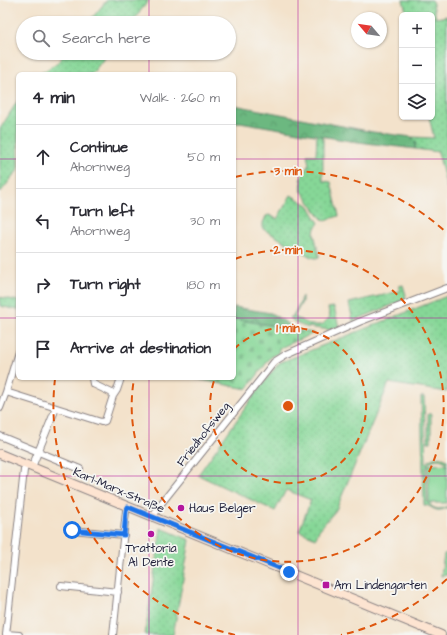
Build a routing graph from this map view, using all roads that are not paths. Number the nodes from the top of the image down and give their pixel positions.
1 (447, 288) edge
2 (16, 359) edge
3 (92, 380) edge
4 (120, 380) edge
5 (6, 392) junction
6 (113, 396) junction
7 (0, 408) edge
8 (56, 408) junction
9 (0, 436) edge
10 (38, 452) junction
11 (0, 454) edge
12 (29, 466) junction
13 (80, 469) dead end
14 (128, 507) junction
15 (153, 517) junction
16 (72, 530) dead end
17 (124, 535) junction
18 (61, 586) dead end
19 (118, 592) junction
20 (6, 634) edge
21 (19, 635) edge
22 (114, 635) edge
23 (441, 635) edge

1 - 15 street, Friedhofsweg
2 - 5 street
3 - 6 street
4 - 6 street
5 - 7 street
5 - 8 street
6 - 8 street
8 - 10 street
9 - 10 street, Karl-Marx-Straße
10 - 12 street
10 - 13 street, Karl-Marx-Straße
11 - 12 main road, Karl-Marx-Straße
12 - 14 main road, Karl-Marx-Straße
12 - 20 street
14 - 15 main road, Karl-Marx-Straße
14 - 17 street
15 - 23 main road, Karl-Marx-Straße
16 - 17 street
17 - 19 street
18 - 19 street
19 - 22 street
20 - 21 street

